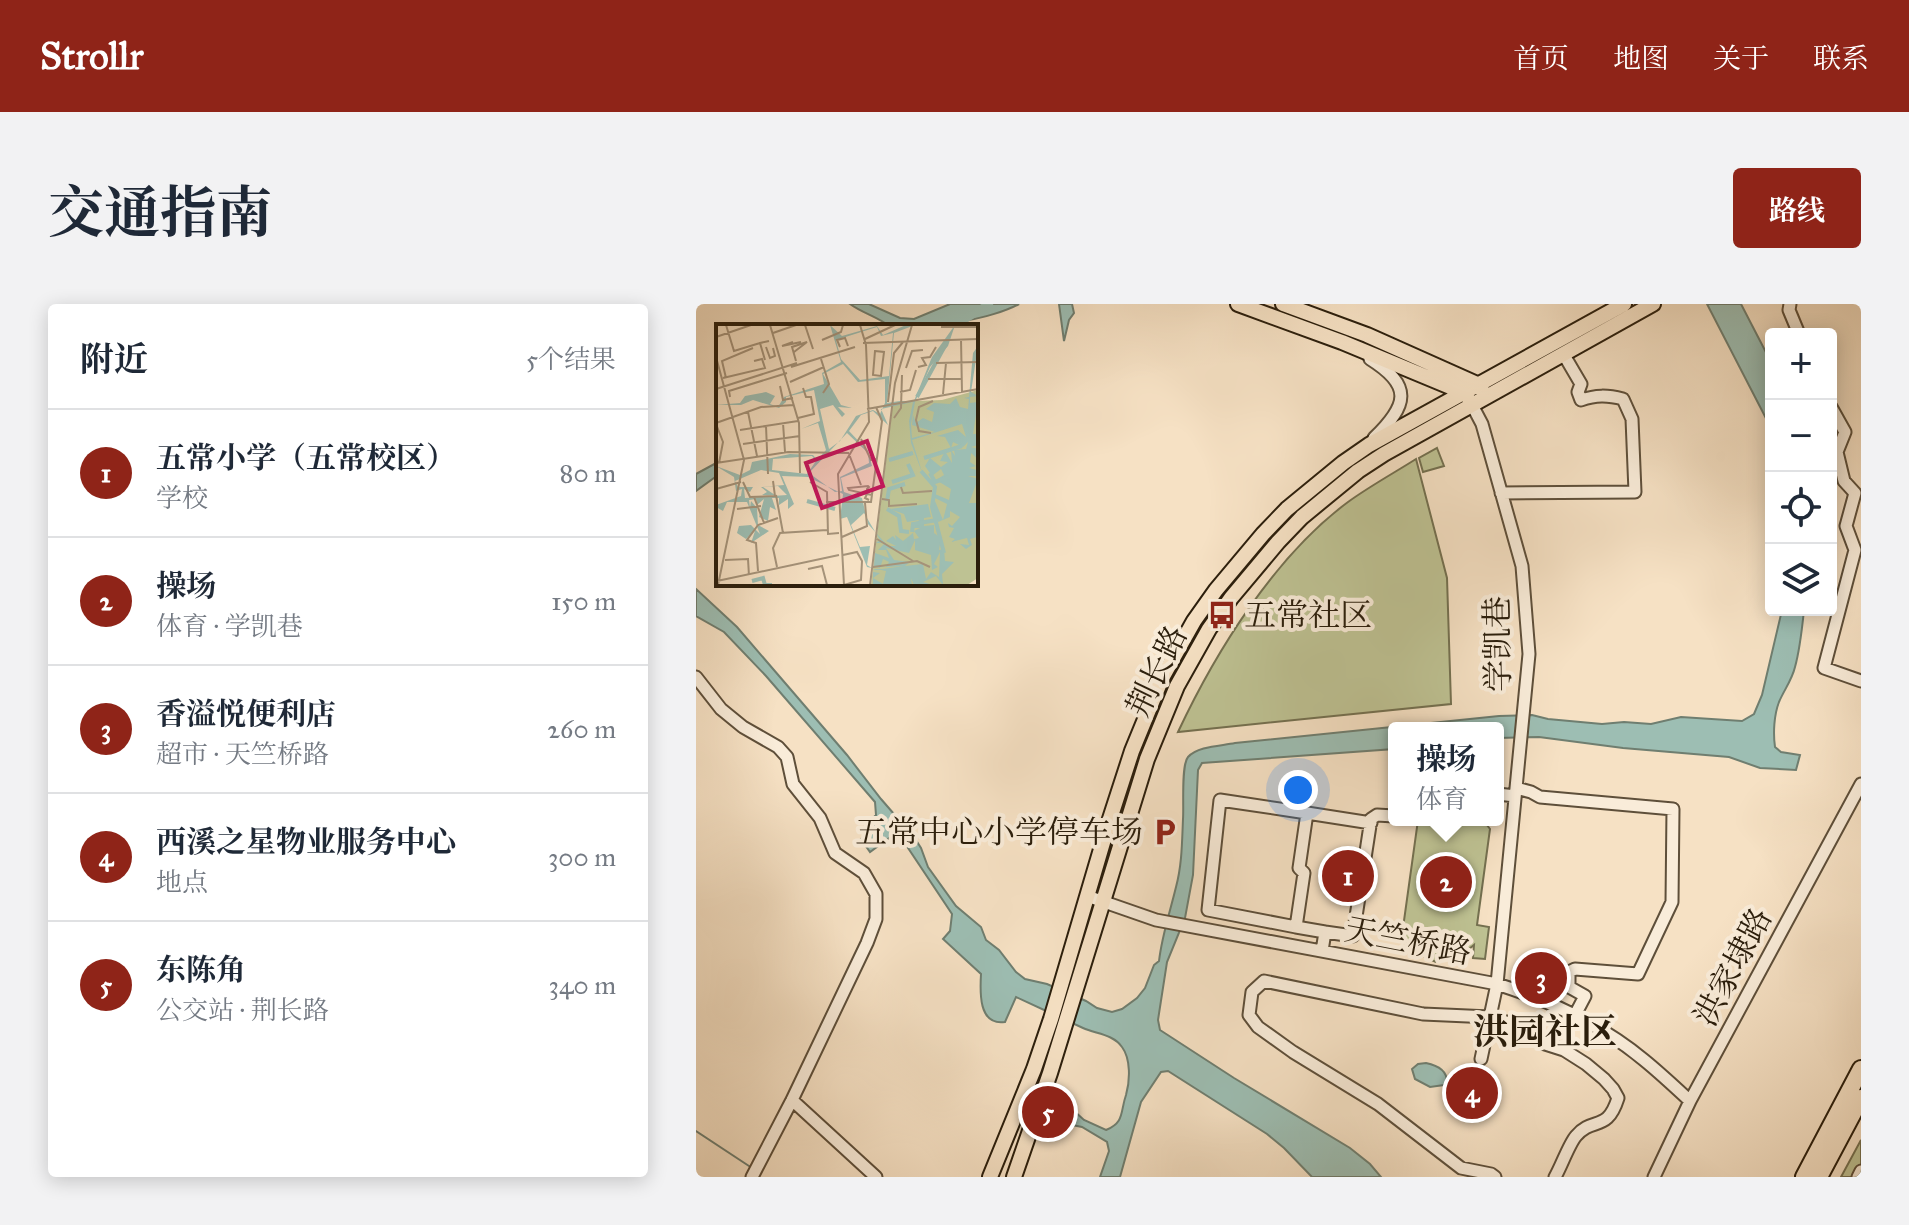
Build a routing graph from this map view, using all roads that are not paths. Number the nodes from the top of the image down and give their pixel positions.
1 (1238, 304) edge
2 (1283, 304) edge
3 (1624, 304) edge
4 (1653, 304) edge
5 (1790, 304) edge
6 (1796, 328) edge
7 (1342, 342) junction
8 (1564, 355) junction
9 (1483, 391) junction
10 (1469, 399) junction
11 (1837, 418) edge
12 (1362, 450) junction
13 (1837, 452) edge
14 (1837, 452) edge
15 (1501, 493) junction
16 (696, 677) edge
17 (1861, 681) edge
18 (1861, 784) edge
19 (1516, 792) junction
20 (1504, 793) edge
21 (1307, 813) junction
22 (1388, 816) edge
23 (1371, 823) junction
24 (1087, 896) junction
25 (1102, 901) junction
26 (1296, 927) junction
27 (1325, 932) junction
28 (1322, 951) junction
29 (1069, 984) junction
30 (1497, 984) junction
31 (1575, 1015) junction
32 (1490, 1017) junction
33 (1058, 1023) junction
34 (1481, 1059) dead end
35 (1861, 1069) edge
36 (1861, 1098) edge
37 (792, 1100) junction
38 (1690, 1101) junction
39 (1861, 1171) edge
40 (755, 1172) edge
41 (876, 1177) edge
42 (990, 1177) edge
43 (1014, 1177) edge
44 (1495, 1177) edge
45 (1555, 1177) edge
46 (1654, 1177) edge
47 (1804, 1177) edge
48 (1819, 1177) edge
49 (1858, 1177) edge

1 - 7 main road
2 - 9 main road
3 - 9 main road, 荆长路
4 - 8 main road, 荆长路
5 - 6 street
7 - 10 main road
7 - 12 street
8 - 9 main road, 荆长路
8 - 15 street
9 - 10 main road, 荆长路
10 - 12 main road, 荆长路
10 - 15 street, 学凯巷
10 - 25 main road, 荆长路
11 - 13 street
12 - 24 main road, 荆长路
14 - 17 street
15 - 19 street, 学凯巷
16 - 37 street
18 - 38 street, 洪家埭路
19 - 20 street
19 - 30 street, 学凯巷
19 - 31 street
21 - 23 street
21 - 26 street
21 - 26 street
22 - 23 street
23 - 27 street
24 - 25 street, 天竺桥路
24 - 29 main road, 荆长路
25 - 28 street, 天竺桥路
25 - 29 main road, 荆长路
26 - 27 street
27 - 28 street
28 - 30 street, 天竺桥路
29 - 33 main road, 荆长路
30 - 31 street, 天竺桥路
30 - 32 street, 学凯巷
31 - 38 street, 天竺桥路
32 - 34 street, 学凯巷
32 - 44 street
32 - 45 street
33 - 42 main road, 荆长路
33 - 43 main road, 荆长路
35 - 47 highway
36 - 48 highway
37 - 40 street
37 - 41 street
38 - 46 street, 洪家埭路
39 - 49 street

